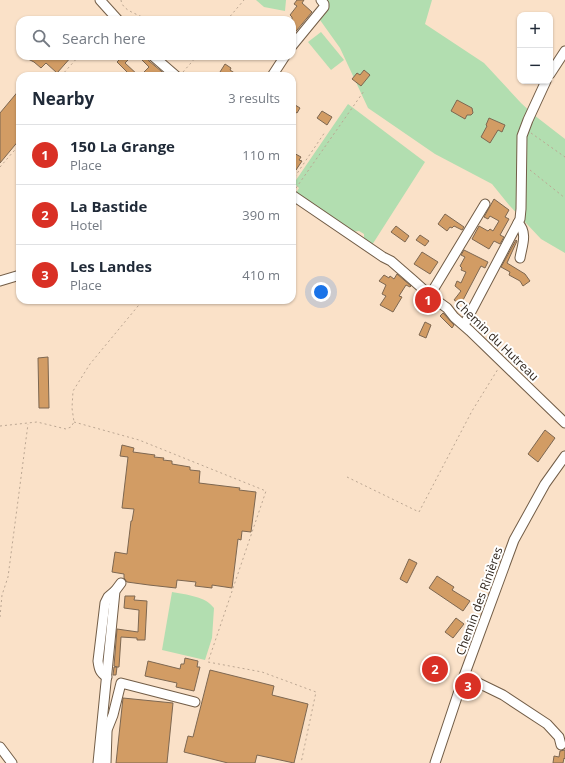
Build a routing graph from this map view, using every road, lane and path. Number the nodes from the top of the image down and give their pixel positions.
1 (100, 0) edge
2 (121, 0) edge
3 (244, 0) edge
4 (323, 2) edge
5 (114, 16) edge
6 (140, 16) edge
7 (230, 16) edge
8 (296, 41) edge
9 (565, 51) edge
10 (75, 60) edge
11 (158, 60) edge
12 (193, 60) edge
13 (282, 60) edge
14 (553, 69) edge
15 (65, 72) edge
16 (175, 72) edge
17 (182, 72) edge
18 (275, 72) edge
19 (545, 84) edge
20 (364, 91) dead end
21 (525, 128) junction
22 (326, 132) dead end
23 (16, 149) edge
24 (565, 157) edge
25 (522, 164) junction
26 (0, 167) edge
27 (296, 175) edge
28 (296, 188) edge
29 (296, 197) edge
30 (565, 198) edge
31 (485, 204) dead end
32 (518, 223) junction
33 (520, 258) dead end
34 (16, 276) edge
35 (0, 281) edge
36 (430, 295) junction
37 (140, 304) edge
38 (464, 325) junction
39 (503, 362) junction
40 (74, 422) junction
41 (28, 423) junction
42 (565, 423) edge
43 (0, 426) edge
44 (565, 456) edge
45 (347, 477) dead end
46 (121, 583) dead end
47 (0, 617) edge
48 (464, 676) junction
49 (196, 702) dead end
50 (107, 732) junction
51 (100, 744) junction
52 (561, 745) dead end
53 (0, 746) edge
54 (12, 763) edge
55 (98, 763) edge
56 (106, 763) edge
57 (301, 763) edge
58 (434, 763) edge

1 - 5 street
2 - 6 path
3 - 7 path
4 - 8 street
9 - 14 street
10 - 15 path
11 - 16 street
12 - 17 path
13 - 18 street
19 - 21 street
20 - 28 path
21 - 24 path
21 - 25 street
22 - 27 path
23 - 26 path
25 - 30 path
25 - 32 street
29 - 36 street, Chemin du Hutreau
31 - 36 street
32 - 33 street
32 - 38 street
34 - 35 street
36 - 38 street, Chemin du Hutreau
37 - 40 path
38 - 39 street, Chemin du Hutreau
39 - 42 street, Chemin du Hutreau
39 - 45 path
40 - 41 path
40 - 57 path
41 - 43 path
41 - 47 path
44 - 48 street, Chemin des Rinières
46 - 51 street
48 - 52 street
48 - 58 street, Chemin des Rinières
49 - 50 street
50 - 51 street
50 - 56 street
51 - 55 street
53 - 54 street

